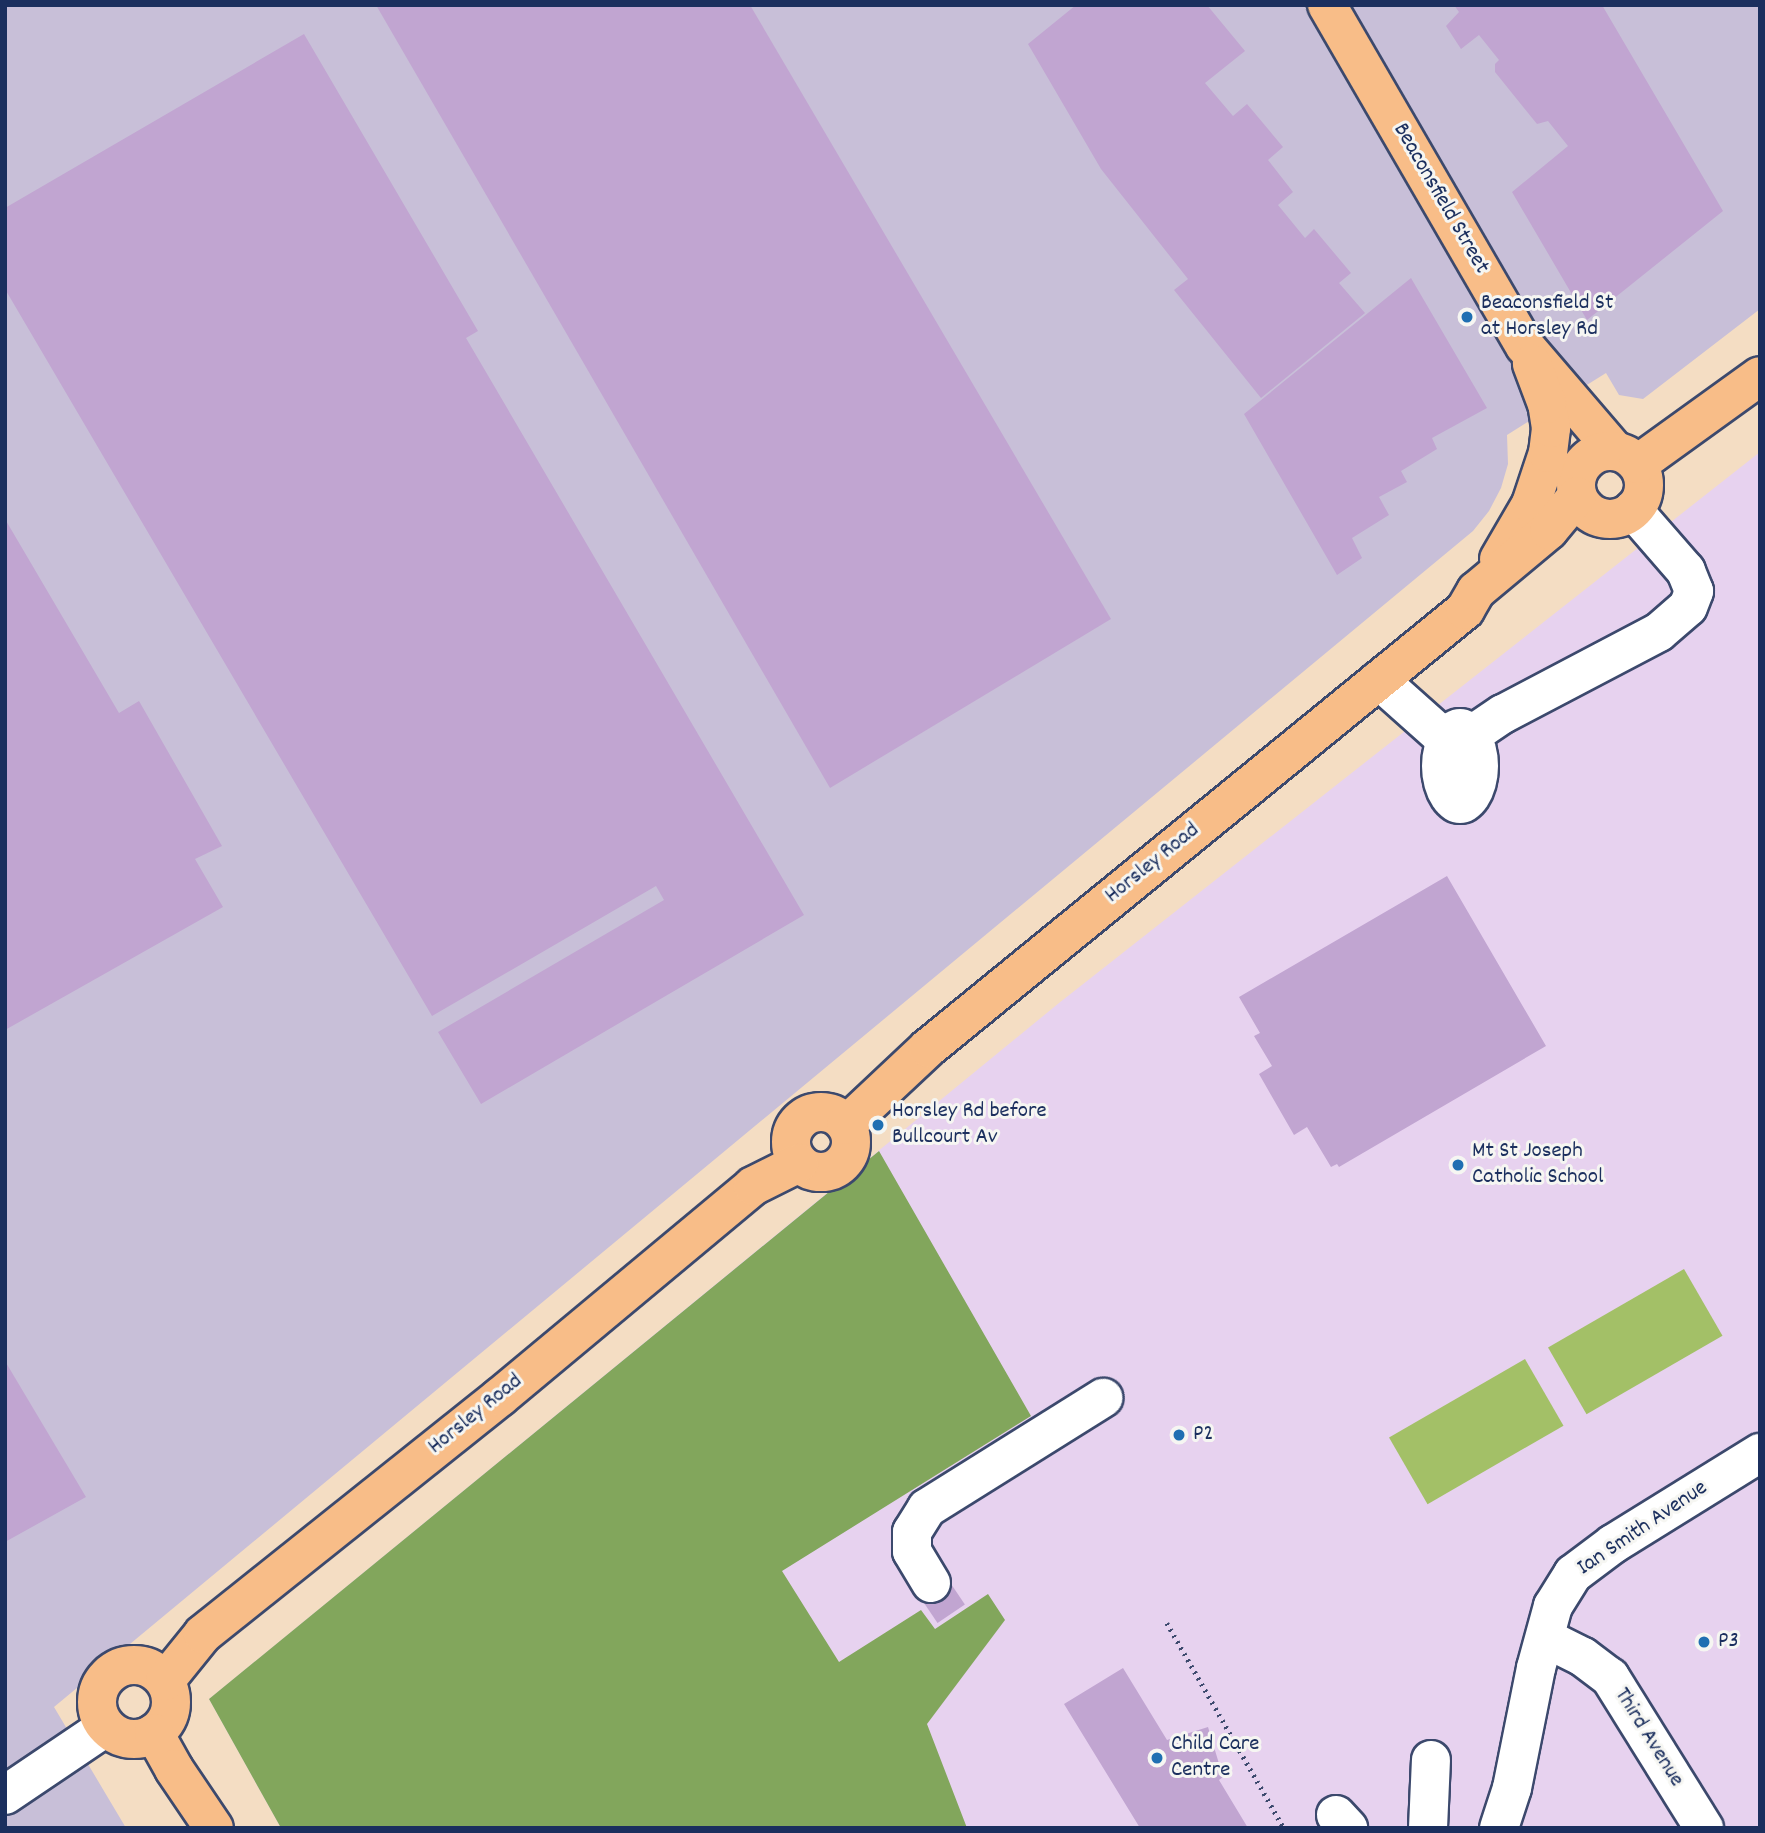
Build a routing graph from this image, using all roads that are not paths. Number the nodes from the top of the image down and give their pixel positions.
1 (1327, 5) edge
2 (1525, 346) junction
3 (1760, 376) edge
4 (1550, 428) junction
5 (1626, 457) junction
6 (1598, 501) junction
7 (1471, 600) junction
8 (1378, 680) junction
9 (1103, 1398) dead end
10 (1760, 1453) edge
11 (931, 1583) dead end
12 (1545, 1638) junction
13 (165, 1681) junction
14 (106, 1727) junction
15 (154, 1733) junction
16 (1431, 1760) dead end
17 (5, 1795) edge
18 (214, 1828) edge
19 (1428, 1828) edge
20 (1499, 1828) edge
21 (1704, 1828) edge

1 - 2 main road, Beaconsfield Street
2 - 4 main road
2 - 5 main road, Beaconsfield Street
3 - 5 main road
4 - 6 main road
4 - 7 main road
5 - 6 main road, Horsley Road
5 - 6 main road
6 - 7 main road, Horsley Road
6 - 8 street
7 - 8 main road, Horsley Road
8 - 13 main road, Horsley Road
9 - 11 street
10 - 12 street, Ian Smith Avenue
12 - 20 street, Ian Smith Avenue
12 - 21 street, Third Avenue
13 - 14 main road
13 - 15 main road
14 - 15 main road
14 - 17 street
15 - 18 main road
16 - 19 street

